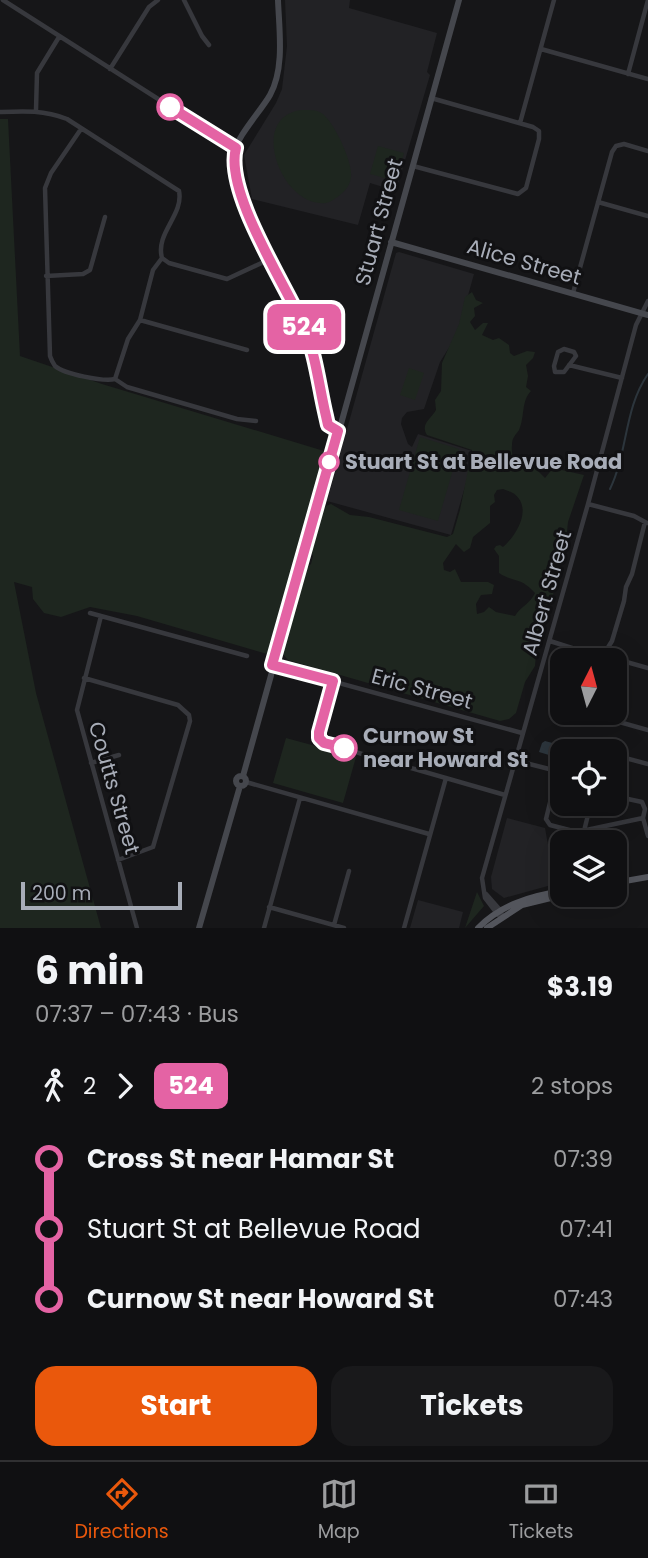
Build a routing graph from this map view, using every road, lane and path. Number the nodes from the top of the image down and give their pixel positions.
1 (3, 0) edge
2 (158, 0) edge
3 (184, 0) edge
4 (278, 0) edge
5 (458, 0) edge
6 (554, 0) edge
7 (648, 0) edge
8 (59, 37) junction
9 (209, 45) dead end
10 (541, 49) junction
11 (110, 69) junction
12 (628, 74) junction
13 (648, 79) edge
14 (431, 98) junction
15 (36, 110) junction
16 (0, 112) edge
17 (520, 123) junction
18 (81, 129) junction
19 (236, 148) junction
20 (648, 151) edge
21 (412, 166) junction
22 (598, 202) junction
23 (648, 216) edge
24 (105, 217) dead end
25 (391, 242) junction
26 (162, 258) junction
27 (270, 259) junction
28 (46, 276) junction
29 (573, 293) junction
30 (648, 301) edge
31 (644, 314) edge
32 (140, 320) junction
33 (247, 350) dead end
34 (569, 365) junction
35 (115, 379) junction
36 (622, 379) junction
37 (256, 421) dead end
38 (338, 431) junction
39 (588, 504) junction
40 (647, 522) edge
41 (90, 613) dead end
42 (101, 616) junction
43 (550, 641) junction
44 (575, 648) edge
45 (610, 648) edge
46 (247, 656) dead end
47 (627, 662) edge
48 (272, 665) junction
49 (648, 668) edge
50 (84, 678) junction
51 (333, 681) junction
52 (627, 724) edge
53 (648, 730) edge
54 (522, 733) junction
55 (119, 755) dead end
56 (627, 758) edge
57 (514, 760) junction
58 (91, 763) junction
59 (648, 764) edge
60 (550, 768) edge
61 (446, 778) junction
62 (243, 782) junction
63 (505, 795) junction
64 (300, 798) junction
65 (627, 799) edge
66 (647, 809) edge
67 (550, 811) edge
68 (643, 818) junction
69 (567, 830) edge
70 (589, 830) edge
71 (429, 834) junction
72 (648, 836) edge
73 (118, 860) junction
74 (349, 871) dead end
75 (648, 877) edge
76 (627, 881) edge
77 (550, 893) edge
78 (550, 898) edge
79 (270, 907) junction
80 (500, 914) junction
81 (334, 925) junction
82 (137, 928) edge
83 (199, 928) edge
84 (264, 928) edge
85 (344, 928) edge
86 (404, 928) edge
87 (478, 928) edge
88 (487, 928) edge

1 - 8 street
2 - 11 street
3 - 9 street
4 - 19 street
5 - 14 street, Stuart Street
6 - 10 street
7 - 12 street
8 - 11 street
8 - 15 street
10 - 12 street
10 - 17 street
11 - 19 street
12 - 13 street
14 - 17 street
14 - 21 street, Stuart Street
15 - 16 street
15 - 18 street
17 - 21 street
18 - 26 street
18 - 28 street
19 - 27 street
20 - 22 street
21 - 25 street, Stuart Street
22 - 23 street
22 - 29 street
24 - 28 street
25 - 29 street, Alice Street
25 - 38 street, Stuart Street
26 - 27 street
26 - 32 street
27 - 38 street
28 - 35 street
29 - 31 street, Alice Street
30 - 31 street, Albert Street
31 - 36 street, Albert Street
32 - 33 street
32 - 35 street
34 - 34 street
34 - 36 street
35 - 37 street
36 - 39 street, Albert Street
38 - 48 street, Stuart Street
39 - 40 street
39 - 43 street, Albert Street
40 - 45 street
41 - 42 street
42 - 46 street
42 - 50 street, Coutts Street
43 - 44 street
43 - 54 street, Albert Street
47 - 49 street
48 - 51 street, Eric Street
48 - 62 street, Stuart Street
50 - 58 street, Coutts Street
50 - 73 street
51 - 54 street, Eric Street
51 - 61 street
52 - 53 street
54 - 57 street, Albert Street
55 - 58 street
56 - 59 street
57 - 60 street
57 - 63 street, Albert Street
58 - 73 street, Coutts Street
61 - 63 street
61 - 71 street
62 - 64 street
62 - 83 street, Stuart Street
63 - 80 street, Albert Street
64 - 71 street
64 - 79 street
65 - 66 street
66 - 68 street
67 - 69 street
68 - 70 street
68 - 72 street
71 - 86 street
73 - 82 street, Coutts Street
74 - 81 street
75 - 76 main road
77 - 80 main road
78 - 80 main road
79 - 81 street
79 - 84 street
80 - 87 main road
80 - 88 main road
81 - 85 street

